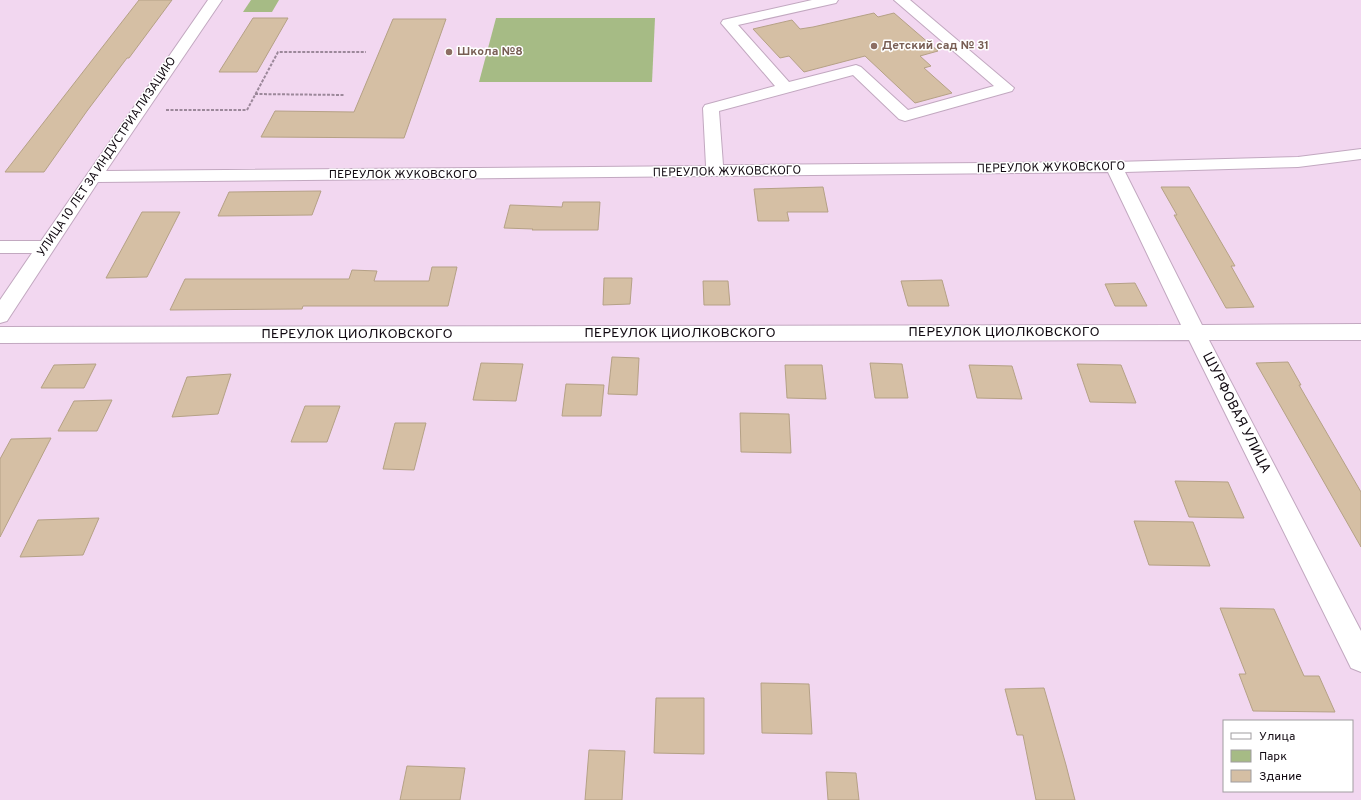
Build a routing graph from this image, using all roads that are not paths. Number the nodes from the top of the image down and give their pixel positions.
1 (215, 0) edge
2 (831, 0) edge
3 (901, 0) edge
4 (785, 88) junction
5 (1361, 154) edge
6 (1114, 167) junction
7 (715, 172) junction
8 (93, 177) junction
9 (0, 247) edge
10 (46, 247) junction
11 (0, 316) edge
12 (1195, 332) junction
13 (1361, 332) edge
14 (0, 335) edge
15 (1361, 659) edge

1 - 8 street, УЛИЦА 10 ЛЕТ ЗА ИНДУСТРИАЛИЗАЦИЮ
2 - 4 street
3 - 4 street
4 - 7 street
5 - 6 street, ПЕРЕУЛОК ЖУКОВСКОГО
6 - 7 street, ПЕРЕУЛОК ЖУКОВСКОГО
6 - 12 street, ШУРФОВАЯ УЛИЦА
7 - 8 street, ПЕРЕУЛОК ЖУКОВСКОГО
8 - 10 street, УЛИЦА 10 ЛЕТ ЗА ИНДУСТРИАЛИЗАЦИЮ
9 - 10 street
10 - 11 street, УЛИЦА 10 ЛЕТ ЗА ИНДУСТРИАЛИЗАЦИЮ
12 - 13 street, ПЕРЕУЛОК ЦИОЛКОВСКОГО
12 - 14 street, ПЕРЕУЛОК ЦИОЛКОВСКОГО
12 - 15 street, ШУРФОВАЯ УЛИЦА

